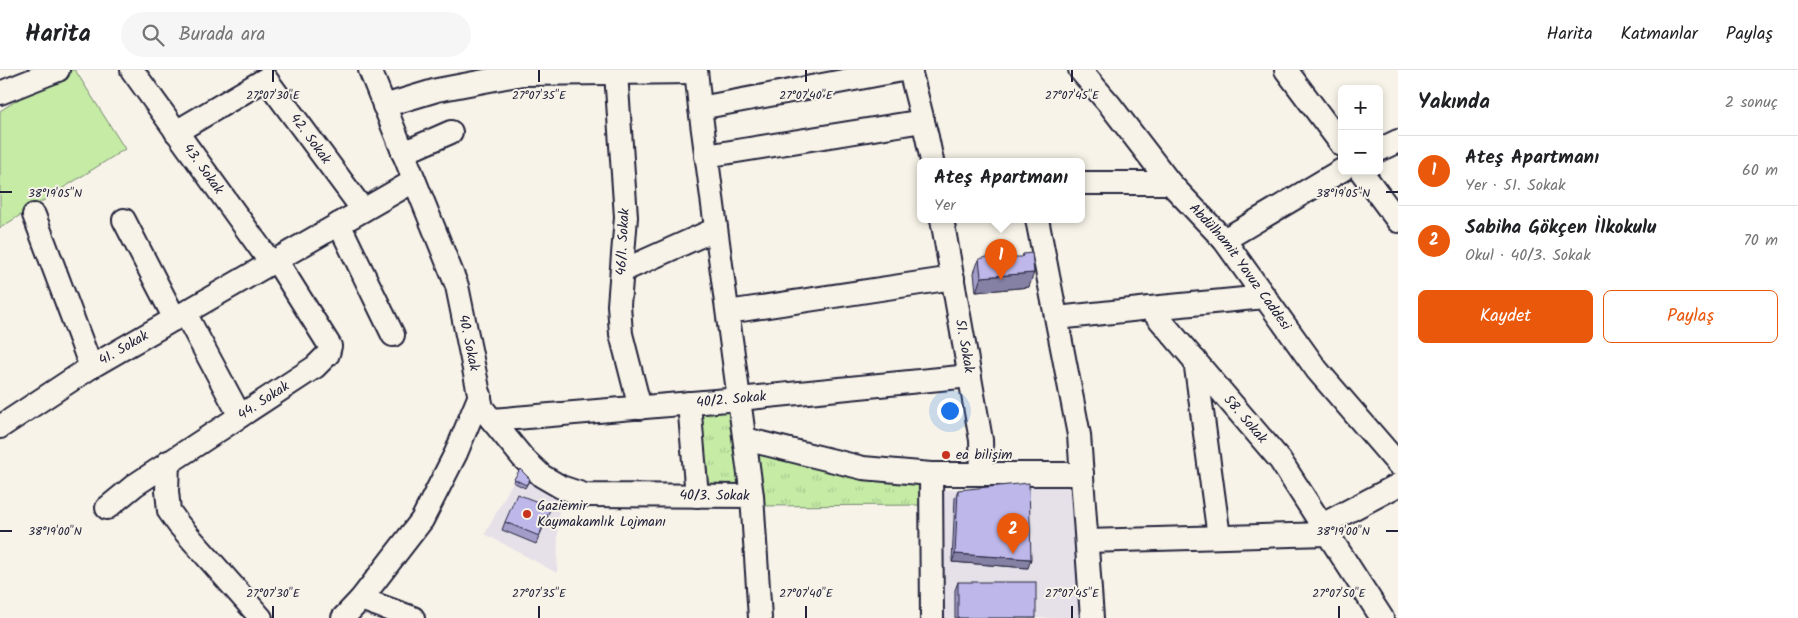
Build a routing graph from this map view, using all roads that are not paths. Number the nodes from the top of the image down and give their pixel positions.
1 (58, 70) edge
2 (132, 70) edge
3 (370, 70) edge
4 (902, 70) edge
5 (910, 70) edge
6 (1080, 70) edge
7 (1286, 70) edge
8 (696, 71) edge
9 (552, 72) edge
10 (616, 73) junction
11 (0, 93) edge
12 (384, 106) junction
13 (700, 108) junction
14 (923, 121) junction
15 (176, 132) junction
16 (451, 132) dead end
17 (1338, 140) edge
18 (1398, 141) edge
19 (1383, 148) edge
20 (403, 153) junction
21 (706, 156) junction
22 (931, 158) edge
23 (1338, 172) edge
24 (1364, 175) edge
25 (414, 180) junction
26 (1085, 183) edge
27 (1170, 183) junction
28 (363, 210) junction
29 (34, 215) dead end
30 (124, 220) dead end
31 (1398, 221) edge
32 (943, 223) edge
33 (1039, 223) edge
34 (339, 224) junction
35 (716, 229) junction
36 (1224, 240) junction
37 (274, 261) junction
38 (622, 271) junction
39 (953, 278) junction
40 (1265, 297) junction
41 (1150, 308) junction
42 (728, 312) junction
43 (180, 316) junction
44 (1057, 318) junction
45 (393, 335) dead end
46 (1195, 360) junction
47 (90, 367) junction
48 (970, 376) junction
49 (480, 395) junction
50 (739, 399) junction
51 (689, 403) junction
52 (640, 408) junction
53 (240, 416) junction
54 (492, 420) junction
55 (0, 427) edge
56 (745, 440) junction
57 (168, 462) junction
58 (1398, 464) edge
59 (930, 474) junction
60 (982, 474) junction
61 (1082, 474) junction
62 (1398, 485) edge
63 (697, 496) junction
64 (752, 496) junction
65 (107, 508) dead end
66 (1325, 530) junction
67 (1219, 537) junction
68 (1087, 541) junction
69 (361, 599) junction
70 (260, 618) edge
71 (343, 618) edge
72 (413, 618) edge
73 (760, 618) edge
74 (932, 618) edge
75 (1092, 618) edge
76 (1382, 618) edge

1 - 11 street
2 - 15 street, 43. Sokak
3 - 12 street, 40. Sokak
4 - 13 street
5 - 14 street
6 - 27 street, Abdülhamit Yavuz Caddesi
7 - 17 street
8 - 10 street
8 - 13 street
9 - 10 street
9 - 12 street
10 - 38 street, 46/1. Sokak
12 - 20 street, 40. Sokak
13 - 21 street
14 - 21 street
14 - 22 street
15 - 28 street, 42. Sokak
15 - 37 street, 43. Sokak
16 - 20 street
18 - 19 street
20 - 25 street, 40. Sokak
21 - 35 street
23 - 36 street
24 - 31 street
25 - 28 street, 41. Sokak
25 - 49 street, 40. Sokak
26 - 27 street
27 - 36 street, Abdülhamit Yavuz Caddesi
28 - 34 street, 41. Sokak
29 - 47 street, 41. Sokak
30 - 43 street
32 - 39 street, 51. Sokak
33 - 44 street
34 - 37 street, 41. Sokak
34 - 45 street
35 - 38 street
35 - 42 street
36 - 40 street, Abdülhamit Yavuz Caddesi
37 - 43 street, 41. Sokak
37 - 53 street, 44. Sokak
38 - 52 street, 46/1. Sokak
39 - 42 street
39 - 48 street, 51. Sokak
40 - 41 street
40 - 58 street, Abdülhamit Yavuz Caddesi
41 - 44 street
41 - 46 street, 58. Sokak
42 - 50 street
43 - 47 street, 41. Sokak
43 - 53 street
44 - 61 street
46 - 66 street, 58. Sokak
46 - 67 street
47 - 55 street
48 - 50 street, 40/2. Sokak
48 - 60 street, 51. Sokak
49 - 54 street, 40/3. Sokak
49 - 69 street
50 - 51 street, 40/2. Sokak
50 - 56 street
51 - 52 street, 40/2. Sokak
51 - 63 street
52 - 54 street, 40/2. Sokak
53 - 57 street, 44. Sokak
54 - 63 street, 40/3. Sokak
56 - 59 street
56 - 64 street
57 - 65 street, 44. Sokak
57 - 70 street
59 - 60 street
59 - 74 street
60 - 61 street
61 - 68 street
62 - 66 street
63 - 64 street, 40/3. Sokak
64 - 73 street, 40/3. Sokak
66 - 67 street
66 - 76 street, 58. Sokak
67 - 68 street
68 - 75 street
69 - 71 street
69 - 72 street

